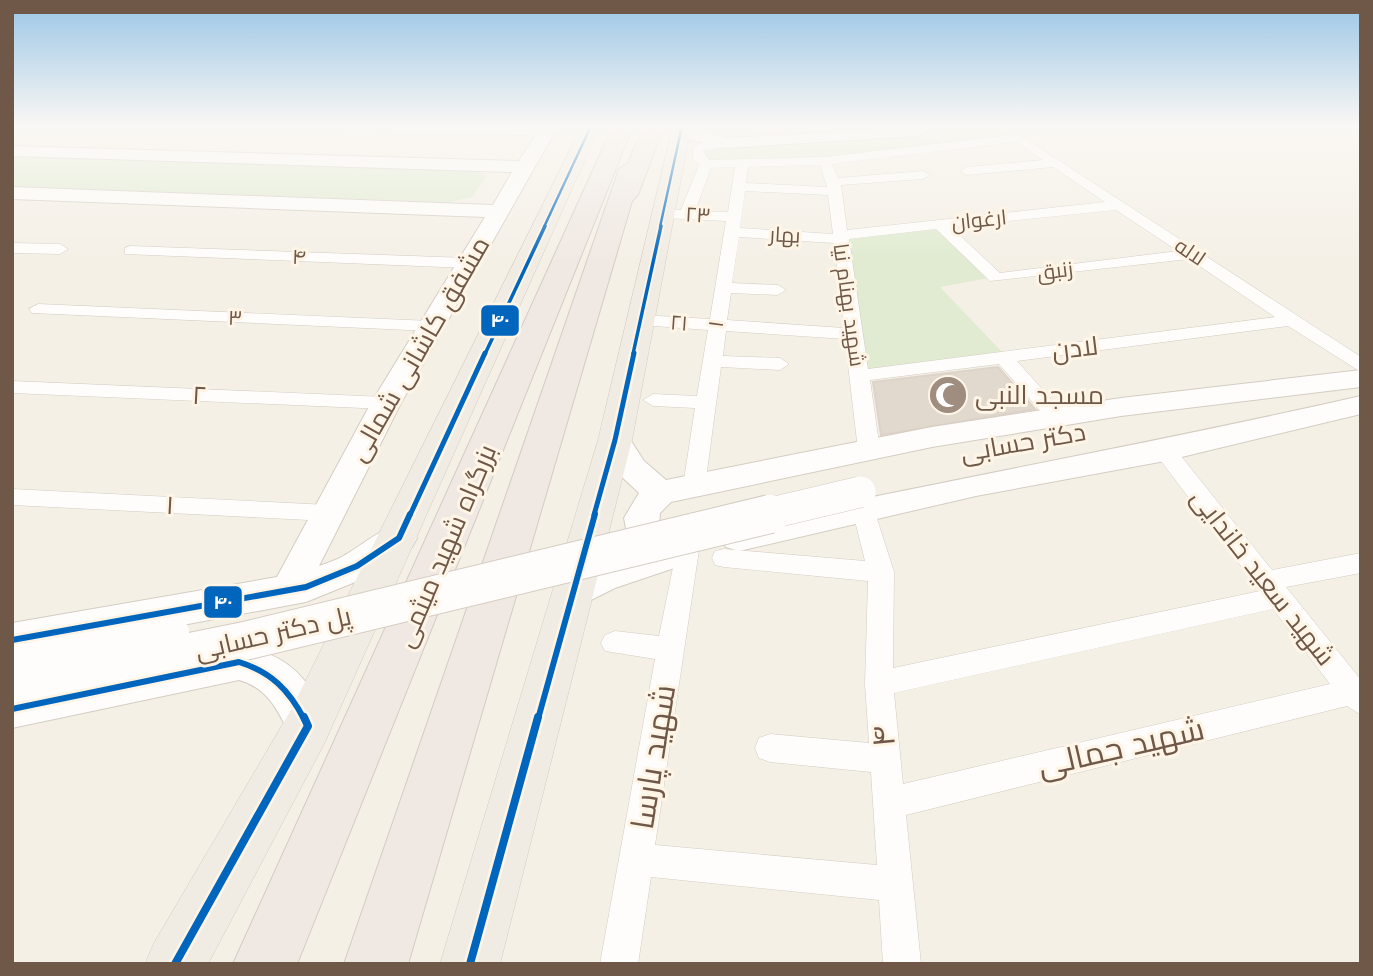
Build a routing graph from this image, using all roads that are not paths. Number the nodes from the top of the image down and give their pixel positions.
1 (497, 172) edge
2 (521, 172) edge
3 (570, 172) edge
4 (605, 172) edge
5 (612, 172) edge
6 (632, 172) edge
7 (671, 172) edge
8 (701, 172) edge
9 (741, 172) edge
10 (829, 172) edge
11 (1068, 172) edge
12 (923, 175) dead end
13 (738, 187) junction
14 (834, 187) junction
15 (12, 194) edge
16 (1119, 205) junction
17 (604, 208) junction
18 (442, 209) junction
19 (498, 211) junction
20 (675, 214) junction
21 (731, 224) junction
22 (939, 224) junction
23 (840, 237) junction
24 (12, 248) edge
25 (60, 249) dead end
26 (130, 251) dead end
27 (1192, 254) junction
28 (468, 263) junction
29 (722, 288) junction
30 (778, 290) dead end
31 (38, 309) dead end
32 (641, 320) junction
33 (1291, 320) junction
34 (431, 326) junction
35 (716, 326) junction
36 (853, 334) junction
37 (1003, 357) junction
38 (711, 361) junction
39 (780, 364) dead end
40 (1361, 366) edge
41 (859, 376) junction
42 (1361, 379) edge
43 (12, 387) edge
44 (653, 400) dead end
45 (705, 402) junction
46 (386, 403) junction
47 (1361, 404) edge
48 (1057, 417) junction
49 (615, 440) junction
50 (1165, 452) junction
51 (861, 481) junction
52 (694, 486) junction
53 (660, 493) junction
54 (12, 497) edge
55 (328, 513) junction
56 (399, 538) junction
57 (679, 552) junction
58 (724, 558) dead end
59 (1361, 563) edge
60 (881, 572) junction
61 (283, 584) junction
62 (1271, 589) junction
63 (572, 595) junction
64 (12, 640) edge
65 (615, 643) dead end
66 (671, 649) junction
67 (239, 662) junction
68 (12, 663) edge
69 (879, 684) junction
70 (12, 688) edge
71 (1357, 697) edge
72 (12, 709) edge
73 (308, 726) junction
74 (770, 748) dead end
75 (885, 759) junction
76 (889, 803) junction
77 (316, 848) junction
78 (411, 860) junction
79 (655, 862) dead end
80 (896, 884) junction
81 (175, 964) edge
82 (250, 964) edge
83 (265, 964) edge
84 (376, 964) edge
85 (385, 964) edge
86 (470, 964) edge
87 (619, 964) edge
88 (902, 964) edge

1 - 18 main road
2 - 19 main road, مشفق کاشانی شمالی
3 - 56 main road
4 - 17 highway
5 - 17 highway, بزرگراه شهید میثمی
6 - 17 highway, بزرگراه شهید میثمی
7 - 20 main road
8 - 20 street
9 - 13 street, ۱
10 - 14 street, شهید بهنام نیا
11 - 16 street, لاله
12 - 14 street
13 - 14 street
13 - 21 street, ۱
14 - 23 street, شهید بهنام نیا
15 - 18 main road
16 - 22 street, ارغوان
16 - 27 street, لاله
17 - 77 highway, بزرگراه شهید میثمی
17 - 78 highway, بزرگراه شهید میثمی
18 - 19 main road
19 - 28 main road, مشفق کاشانی شمالی
20 - 21 street, ۲۳
20 - 32 main road
21 - 23 street, بهار
21 - 29 street, ۱
22 - 23 street, ارغوان
22 - 27 street, زنبق
23 - 36 street, شهید بهنام نیا
24 - 25 street
26 - 28 street, ۴
27 - 33 street, لاله
28 - 34 main road, مشفق کاشانی شمالی
29 - 30 street
29 - 35 street, ۱
31 - 34 street, ۳
32 - 35 street, ۲۱
32 - 49 main road
33 - 37 street, لادن
33 - 40 street, لاله
34 - 46 main road, مشفق کاشانی شمالی
35 - 36 street, ۲۱
35 - 38 street, ۱
36 - 41 street, شهید بهنام نیا
37 - 41 street, لادن
37 - 48 street
38 - 39 street
38 - 45 street, ۱
41 - 51 street, شهید بهنام نیا
42 - 48 main road
42 - 51 main road, دکتر حسابی
43 - 46 street, ۲
44 - 45 street
45 - 52 street, ۱
46 - 55 main road, مشفق کاشانی شمالی
47 - 50 main road
47 - 51 main road, دکتر حسابی
48 - 51 main road
49 - 53 main road
49 - 63 main road
50 - 51 main road
50 - 62 street, شهید سعید خاندایی
51 - 52 main road
51 - 57 main road
51 - 60 street, ۴
51 - 68 main road, پل دکتر حسابی, bridge
51 - 70 main road, پل دکتر حسابی, bridge
52 - 53 main road
53 - 57 main road
54 - 55 street, ۱
55 - 61 main road, مشفق کاشانی شمالی
56 - 61 main road
56 - 73 main road
57 - 63 main road
57 - 66 street, شهید پارسا
58 - 60 street
59 - 62 street
60 - 69 street, ۴
61 - 64 main road
61 - 67 main road
62 - 69 street
62 - 71 street, شهید سعید خاندایی
63 - 86 main road
65 - 66 street
66 - 87 street, شهید پارسا
67 - 72 main road
67 - 73 main road
69 - 75 street, ۴
71 - 76 street, شهید جمالی
73 - 81 main road
74 - 75 street
75 - 76 street, ۴
76 - 80 street, ۴
77 - 82 highway
77 - 83 highway, بزرگراه شهید میثمی
78 - 84 highway, بزرگراه شهید میثمی
78 - 85 highway
79 - 80 street
80 - 88 street, ۴

